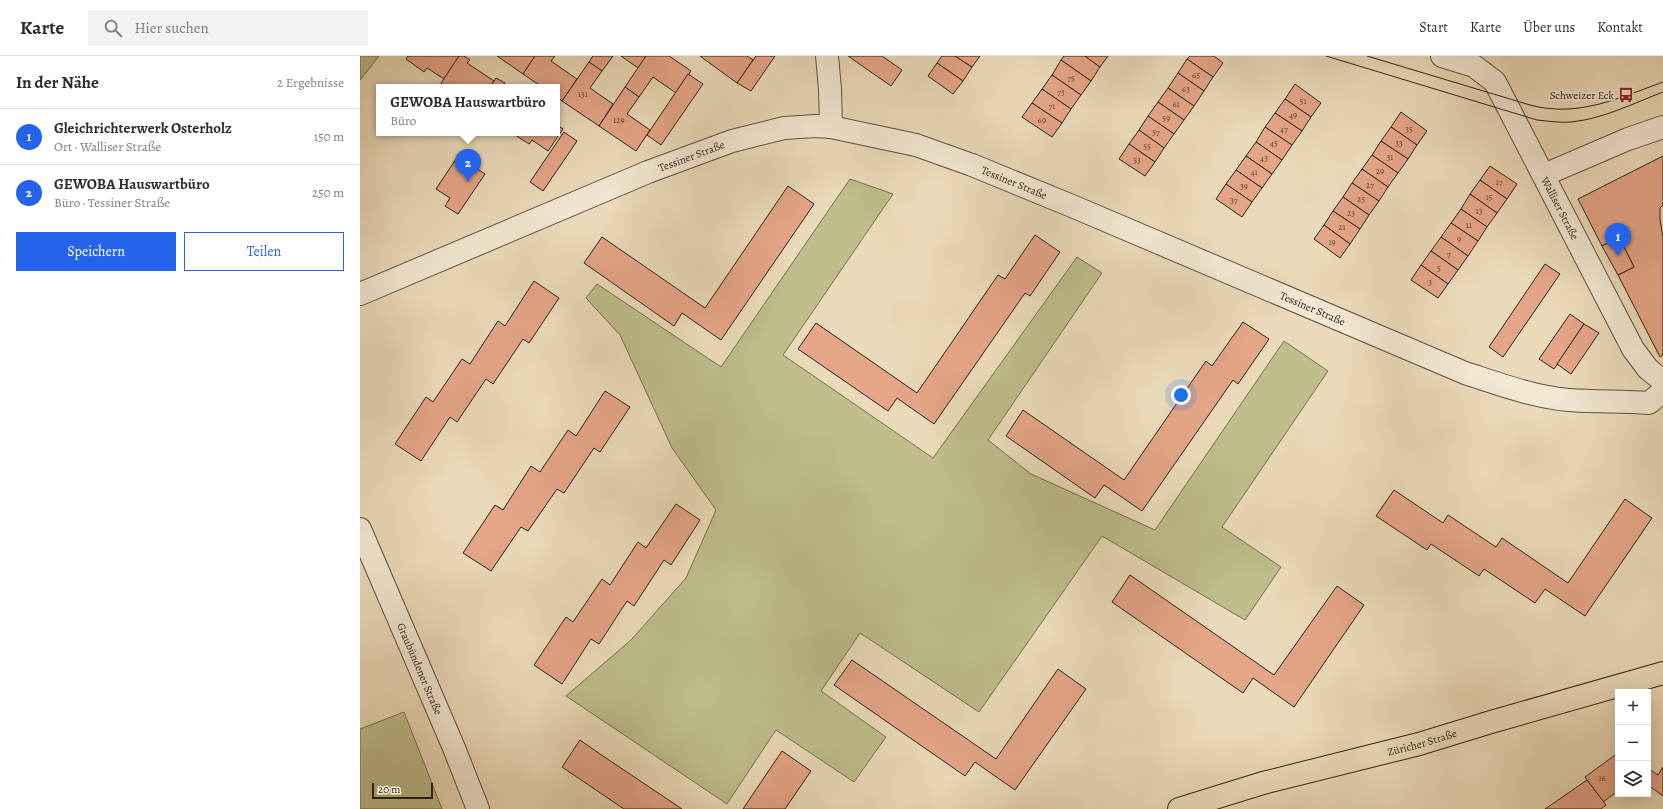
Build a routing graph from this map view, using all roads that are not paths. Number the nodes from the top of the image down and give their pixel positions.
1 (827, 56) edge
2 (1442, 56) edge
3 (831, 127) junction
4 (1663, 127) edge
5 (1544, 175) junction
6 (360, 294) edge
7 (1663, 381) edge
8 (1663, 391) edge
9 (360, 529) edge
10 (1663, 673) edge
11 (478, 809) edge
12 (1179, 809) edge

1 - 3 street
2 - 5 street, Walliser Straße
3 - 6 street, Tessiner Straße
3 - 8 street, Tessiner Straße
4 - 5 street
5 - 7 street, Walliser Straße
9 - 11 street, Graubündener Straße
10 - 12 main road, Züricher Straße

